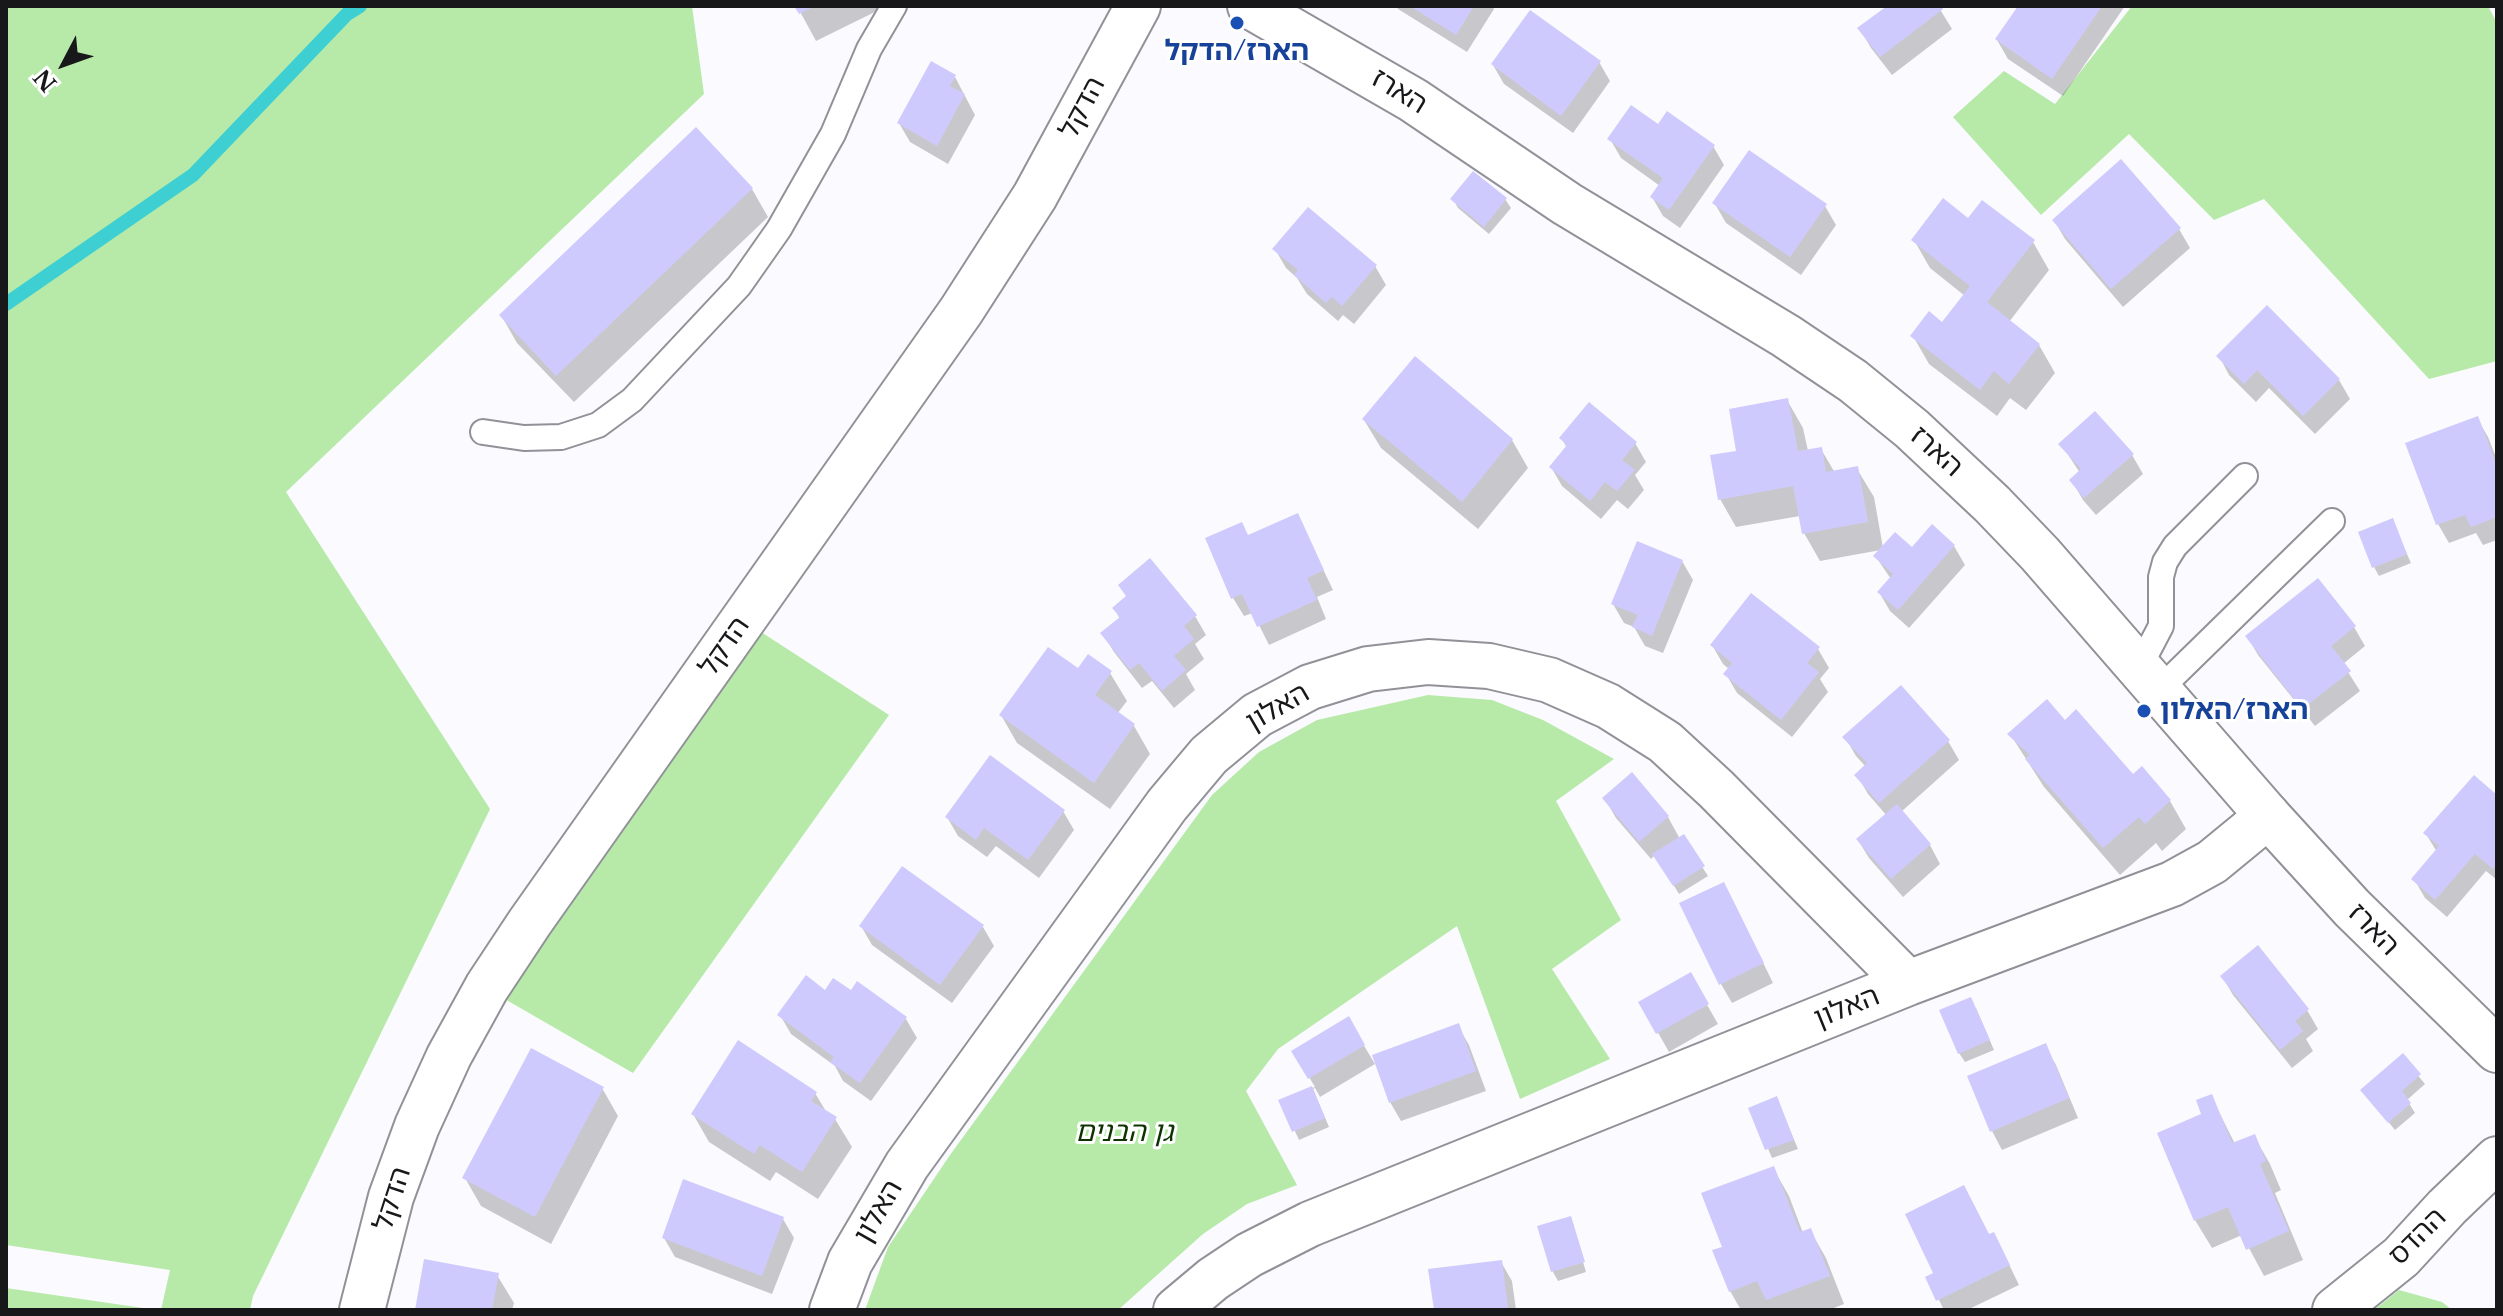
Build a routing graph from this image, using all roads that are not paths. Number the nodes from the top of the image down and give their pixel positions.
1 (894, 6) edge
2 (1138, 6) edge
3 (1250, 6) edge
4 (483, 432) dead end
5 (2245, 476) dead end
6 (2332, 521) dead end
7 (2149, 679) junction
8 (2268, 816) junction
9 (1908, 983) junction
10 (2497, 1050) edge
11 (2497, 1159) edge
12 (362, 1310) edge
13 (832, 1310) edge
14 (1176, 1310) edge
15 (2335, 1310) edge

1 - 4 lane
2 - 12 street, הדקל
3 - 7 street, הארז
5 - 7 lane
6 - 7 lane
7 - 8 street, הארז
8 - 9 street, האלון
8 - 10 street, הארז
9 - 13 street, האלון
9 - 14 street, האלון
11 - 15 street, ההדס

